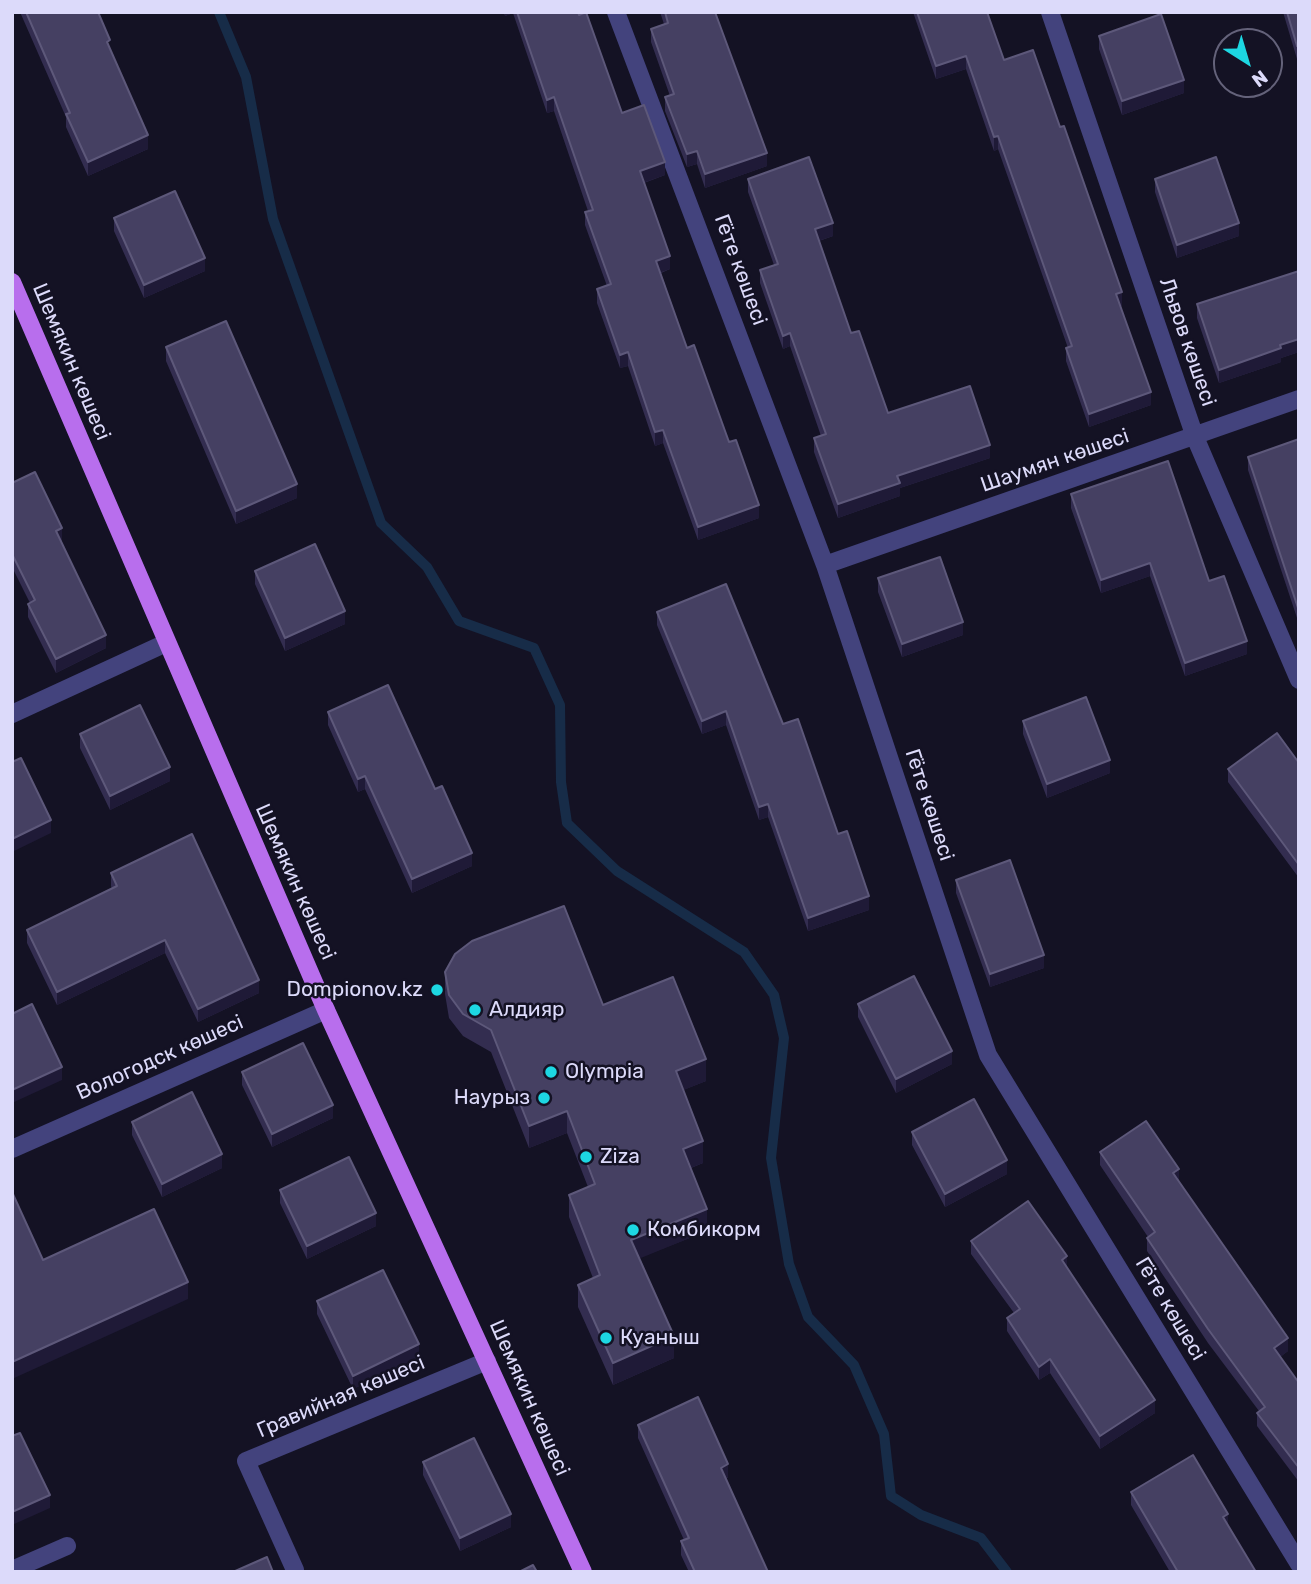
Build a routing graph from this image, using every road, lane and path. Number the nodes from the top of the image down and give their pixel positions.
1 (616, 12) edge
2 (1050, 12) edge
3 (12, 282) edge
4 (17, 310) edge
5 (1299, 399) edge
6 (1195, 437) junction
7 (825, 565) junction
8 (166, 643) junction
9 (1299, 680) edge
10 (12, 714) edge
11 (326, 1010) junction
12 (12, 1149) edge
13 (487, 1361) junction
14 (67, 1546) dead end
15 (1299, 1564) edge
16 (12, 1570) edge
17 (295, 1570) edge
18 (583, 1572) edge

1 - 7 street, Гёте көшесі
2 - 6 street, Львов көшесі
3 - 4 main road, Шемякин көшесі
4 - 8 main road, Шемякин көшесі
5 - 6 street, Шаумян көшесі
6 - 7 street, Шаумян көшесі
6 - 9 street, Львов көшесі
7 - 15 street, Гёте көшесі
8 - 10 street
8 - 11 main road, Шемякин көшесі
11 - 12 street, Вологодск көшесі
11 - 13 main road, Шемякин көшесі
13 - 17 street, Гравийная көшесі
13 - 18 main road, Шемякин көшесі
14 - 16 street

